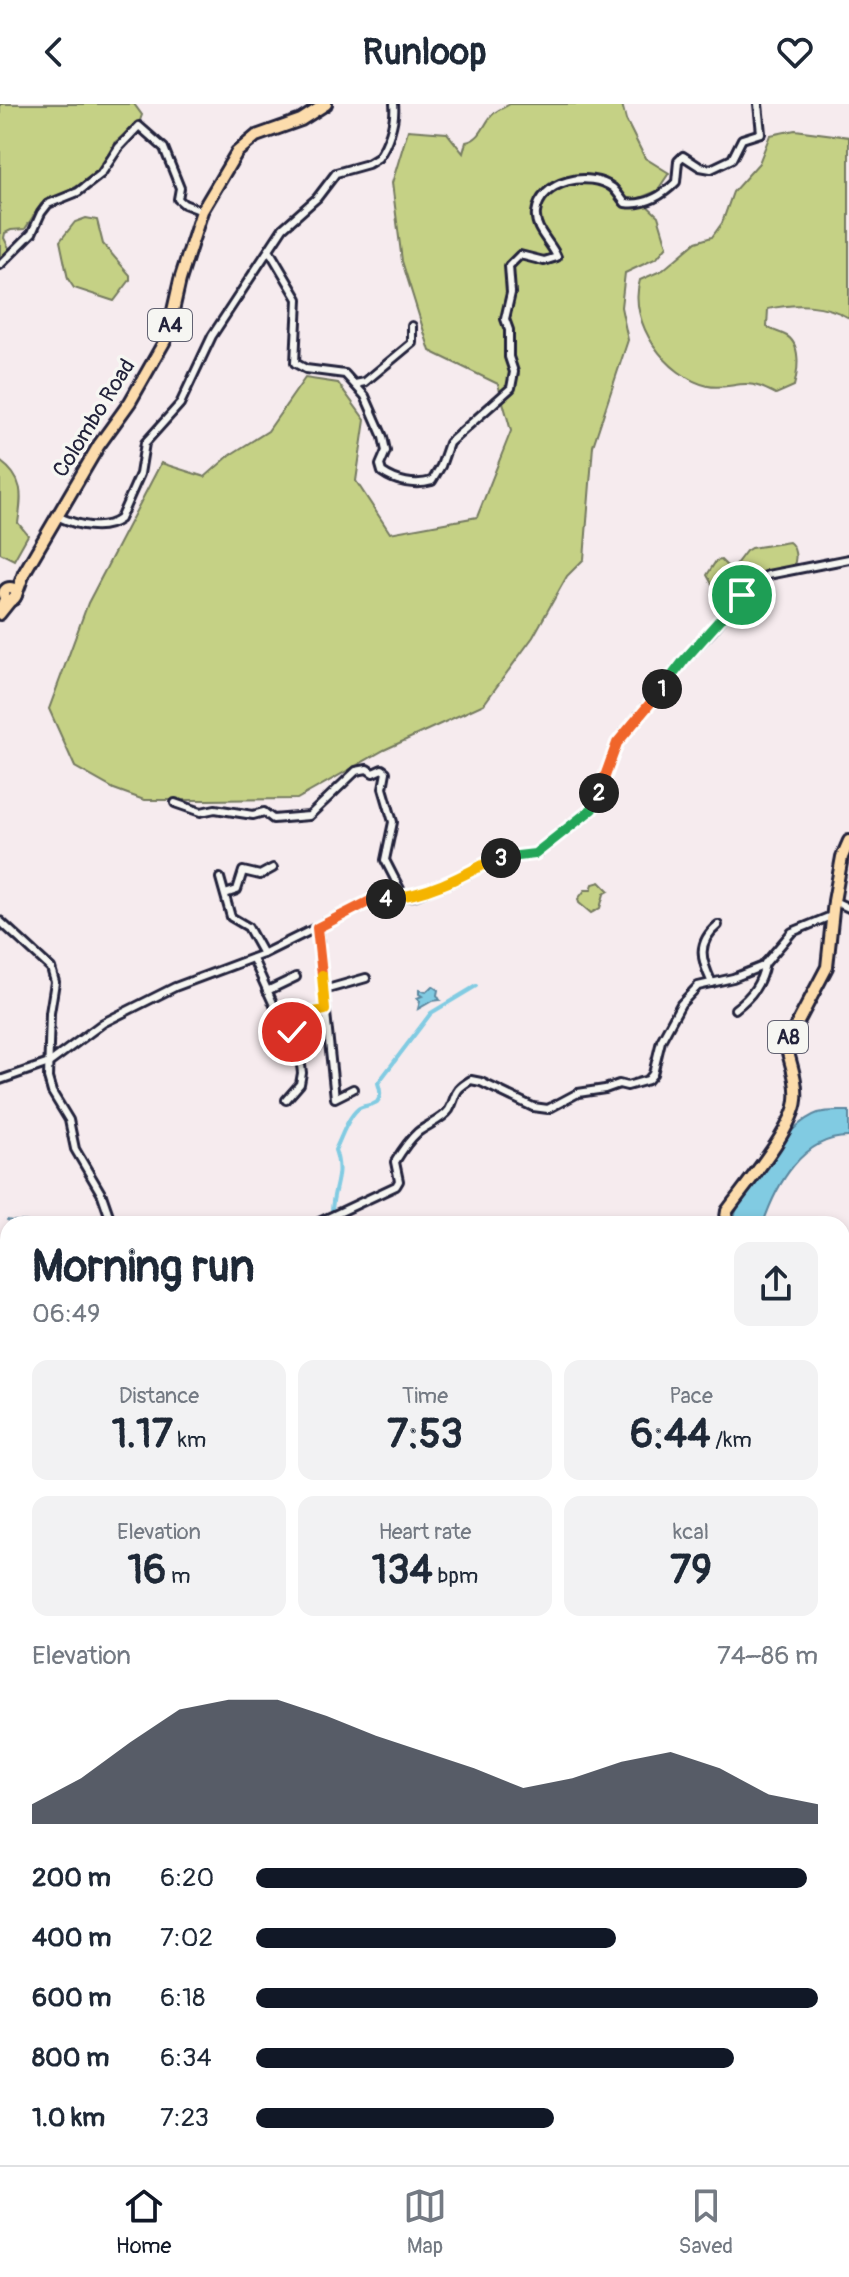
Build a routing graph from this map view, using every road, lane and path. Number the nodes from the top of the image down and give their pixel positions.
1 (394, 104) edge
2 (758, 104) edge
3 (322, 105) edge
4 (202, 211) junction
5 (269, 250) junction
6 (0, 265) edge
7 (412, 326) dead end
8 (355, 384) junction
9 (59, 517) junction
10 (849, 559) edge
11 (6, 593) edge
12 (0, 608) edge
13 (0, 615) edge
14 (175, 803) dead end
15 (849, 841) edge
16 (273, 868) dead end
17 (220, 878) dead end
18 (225, 894) junction
19 (404, 897) junction
20 (834, 901) junction
21 (849, 908) edge
22 (831, 916) junction
23 (0, 921) edge
24 (718, 925) dead end
25 (317, 928) junction
26 (263, 954) junction
27 (253, 959) junction
28 (765, 963) junction
29 (296, 977) dead end
30 (366, 978) dead end
31 (712, 983) junction
32 (324, 990) junction
33 (267, 991) junction
34 (735, 1009) dead end
35 (325, 1010) junction
36 (278, 1014) junction
37 (49, 1063) junction
38 (0, 1080) edge
39 (353, 1089) dead end
40 (286, 1100) dead end
41 (109, 1216) edge
42 (332, 1216) edge
43 (726, 1216) edge

1 - 5 street
2 - 8 street
3 - 4 highway, Colombo Road / A4
4 - 6 street
4 - 9 highway, Colombo Road / A4
5 - 8 street
5 - 9 street
7 - 8 street
9 - 11 highway, Colombo Road / A4
10 - 19 street
11 - 12 main road
11 - 13 main road
14 - 19 street
15 - 20 highway, A8
16 - 18 street
17 - 18 street
18 - 26 street
19 - 25 street
20 - 21 street
20 - 22 highway, A8
22 - 28 street
22 - 43 highway, A8
23 - 37 street
24 - 31 street
25 - 26 street
25 - 32 street
26 - 27 street
27 - 33 street
27 - 37 street
28 - 31 street
28 - 34 street
29 - 33 street
30 - 32 street
31 - 42 street
32 - 35 street
33 - 36 street
35 - 36 street
35 - 39 street
36 - 40 street
37 - 38 street
37 - 41 street

